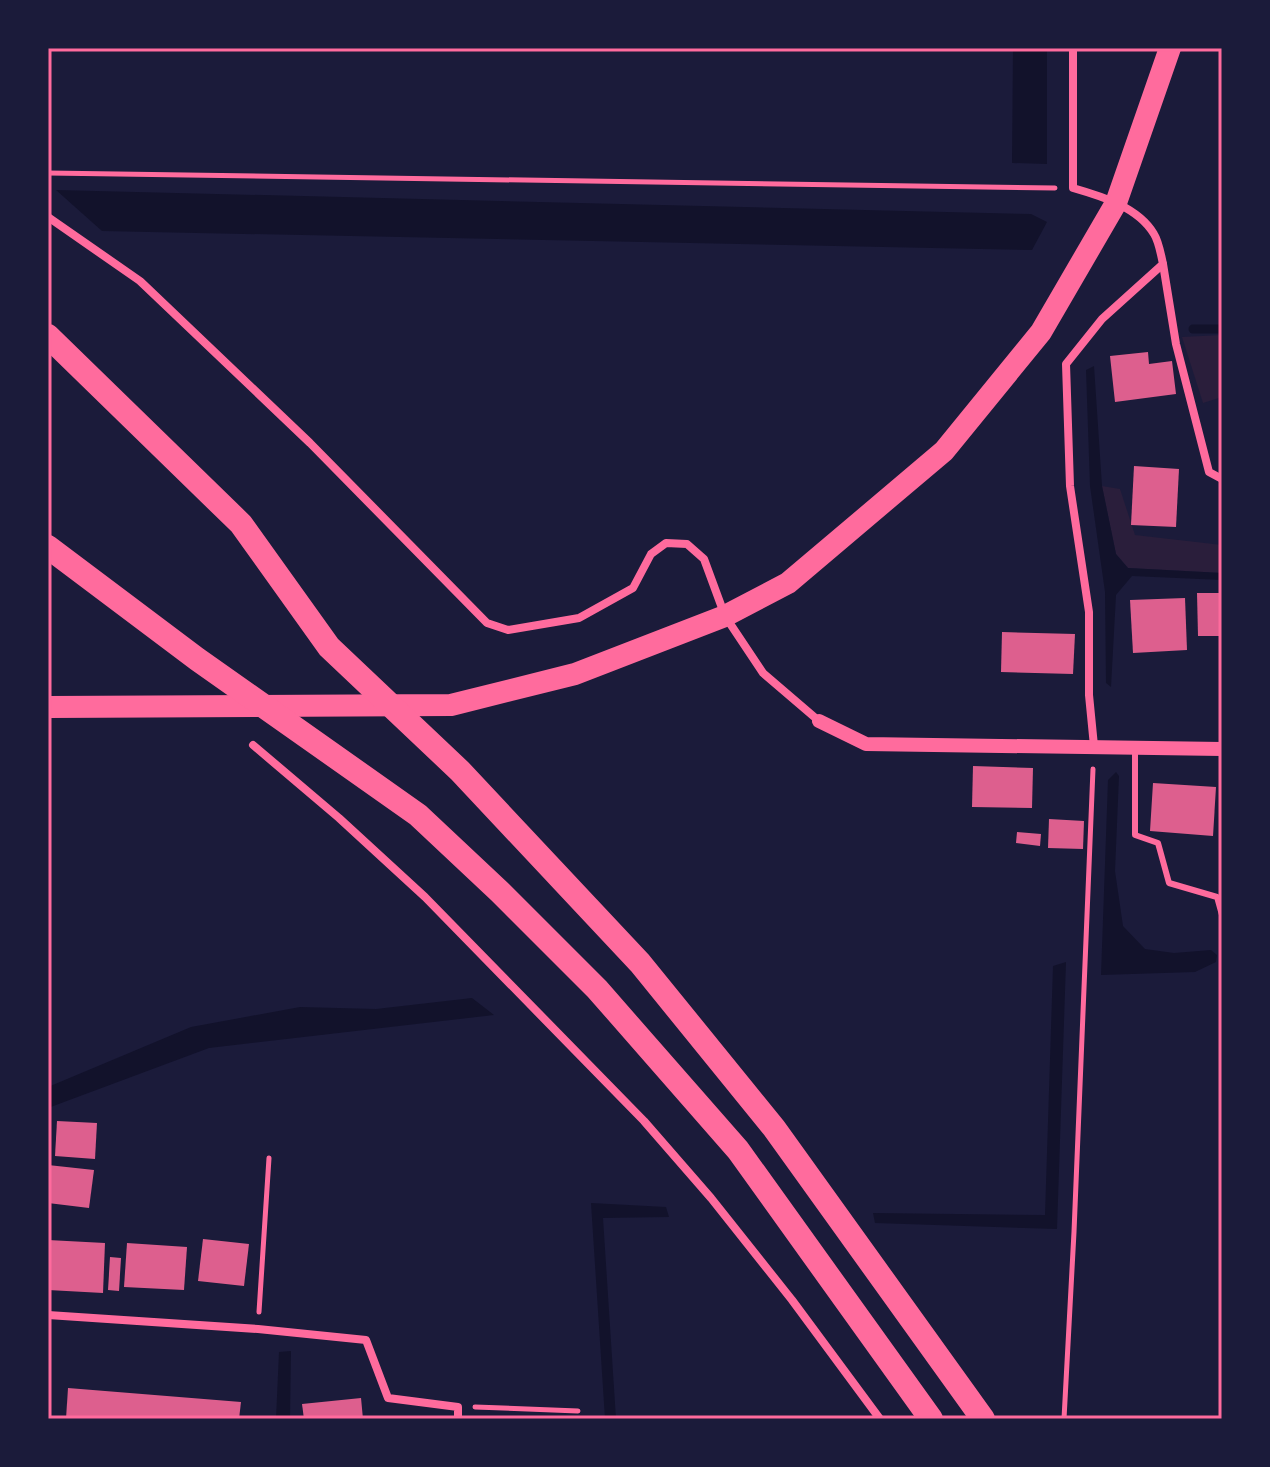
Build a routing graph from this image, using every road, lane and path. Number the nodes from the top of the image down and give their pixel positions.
1 (1073, 48) edge
2 (1170, 48) edge
3 (48, 173) edge
4 (1073, 188) junction
5 (1116, 203) junction
6 (48, 217) edge
7 (1163, 264) junction
8 (48, 336) edge
9 (1222, 479) edge
10 (48, 547) edge
11 (725, 616) junction
12 (48, 707) edge
13 (819, 721) joint
14 (253, 745) dead end
15 (1094, 746) junction
16 (1135, 747) junction
17 (1222, 749) edge
18 (1222, 915) edge
19 (269, 1158) dead end
20 (48, 1315) edge
21 (258, 1329) junction
22 (458, 1407) junction
23 (578, 1411) dead end
24 (458, 1419) edge
25 (880, 1419) edge
26 (931, 1419) edge
27 (983, 1419) edge
28 (1064, 1419) edge

1 - 4 street
2 - 5 highway
3 - 4 path
4 - 5 street
5 - 7 street
5 - 11 highway
6 - 11 street
7 - 9 street
7 - 15 street
8 - 27 highway
10 - 26 highway
11 - 12 highway
11 - 13 street
13 - 15 street
14 - 25 street
15 - 16 street
15 - 28 path
16 - 17 street
16 - 18 lane
19 - 21 path
20 - 21 street
21 - 22 street
22 - 23 path
22 - 24 street

